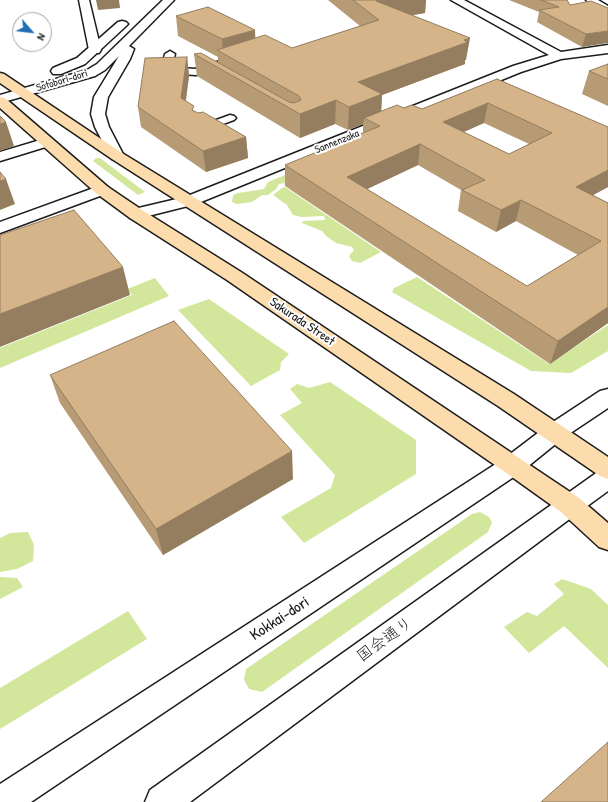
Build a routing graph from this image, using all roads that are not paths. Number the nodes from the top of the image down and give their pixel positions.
1 (84, 0) edge
2 (169, 0) edge
3 (456, 0) edge
4 (591, 0) edge
5 (608, 11) edge
6 (130, 16) dead end
7 (133, 35) junction
8 (608, 49) edge
9 (95, 50) junction
10 (170, 54) dead end
11 (559, 56) junction
12 (215, 76) edge
13 (0, 77) edge
14 (12, 88) edge
15 (0, 100) edge
16 (230, 118) dead end
17 (201, 129) edge
18 (47, 142) junction
19 (117, 156) junction
20 (0, 157) edge
21 (102, 190) junction
22 (190, 201) junction
23 (136, 214) junction
24 (0, 228) edge
25 (608, 397) edge
26 (555, 432) junction
27 (513, 465) junction
28 (608, 469) edge
29 (608, 478) edge
30 (570, 505) junction
31 (608, 539) edge
32 (2, 802) edge
33 (162, 802) edge

1 - 9 street
2 - 7 street, Sotobori-dori
3 - 11 street
4 - 5 street
6 - 9 street, Sotobori-dori
7 - 14 street, Sotobori-dori
7 - 19 street
8 - 11 street, Sannenzaka
9 - 14 street, Sotobori-dori
10 - 12 street
11 - 22 street, Sannenzaka
13 - 14 highway
14 - 15 street, Sotobori-dori
14 - 19 highway
15 - 18 highway, Sakurada Street
16 - 17 street
18 - 20 street
18 - 21 highway, Sakurada Street
19 - 22 highway
21 - 23 highway, Sakurada Street
21 - 24 street
22 - 23 street, Sannenzaka
22 - 26 highway
23 - 27 highway, Sakurada Street
25 - 26 street
26 - 27 street, Kokkai-dori
26 - 28 highway
27 - 30 highway, Sakurada Street
27 - 32 street, Kokkai-dori
29 - 30 street, 国会通り
30 - 31 highway, Sakurada Street
30 - 33 street, 国会通り

